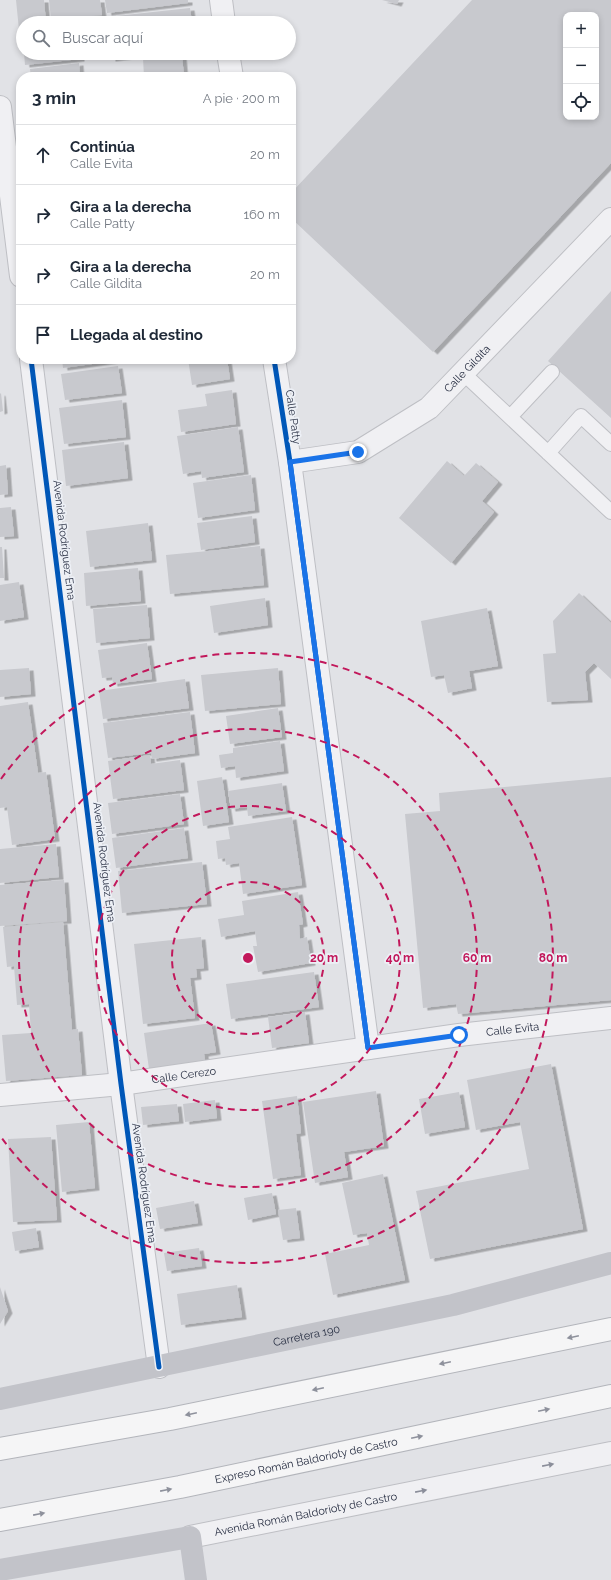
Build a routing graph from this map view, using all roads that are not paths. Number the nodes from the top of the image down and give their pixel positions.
1 (220, 0) edge
2 (223, 16) edge
3 (229, 60) edge
4 (231, 72) edge
5 (0, 107) edge
6 (611, 219) edge
7 (16, 236) edge
8 (32, 364) edge
9 (275, 364) edge
10 (552, 372) dead end
11 (463, 373) junction
12 (510, 417) junction
13 (611, 444) edge
14 (548, 453) junction
15 (290, 462) junction
16 (611, 512) edge
17 (611, 1018) edge
18 (368, 1048) junction
19 (121, 1084) junction
20 (0, 1095) edge
21 (611, 1263) edge
22 (611, 1329) edge
23 (159, 1366) junction
24 (611, 1396) edge
25 (0, 1399) edge
26 (0, 1449) edge
27 (611, 1453) edge
28 (0, 1520) edge
29 (190, 1537) junction
30 (0, 1570) edge
31 (196, 1580) edge

1 - 2 street
3 - 4 street
5 - 7 street
6 - 11 street, Calle Gildita
8 - 19 street, Avenida Rodríguez Ema
9 - 15 street, Calle Patty
10 - 12 lane
11 - 12 lane
11 - 15 street, Calle Gildita
12 - 14 lane
13 - 14 lane
14 - 16 lane
15 - 18 street, Calle Patty
17 - 18 street, Calle Evita
18 - 19 street, Calle Cerezo
19 - 20 street, Calle Cerezo
19 - 23 street, Avenida Rodríguez Ema
21 - 23 street, Carretera 190
22 -> 26 highway
23 - 25 street, Carretera 190
28 -> 24 highway, Expreso Román Baldorioty de Castro
29 -> 27 street, Avenida Román Baldorioty de Castro
29 - 30 street, Avenida Román Baldorioty de Castro
29 - 31 street

